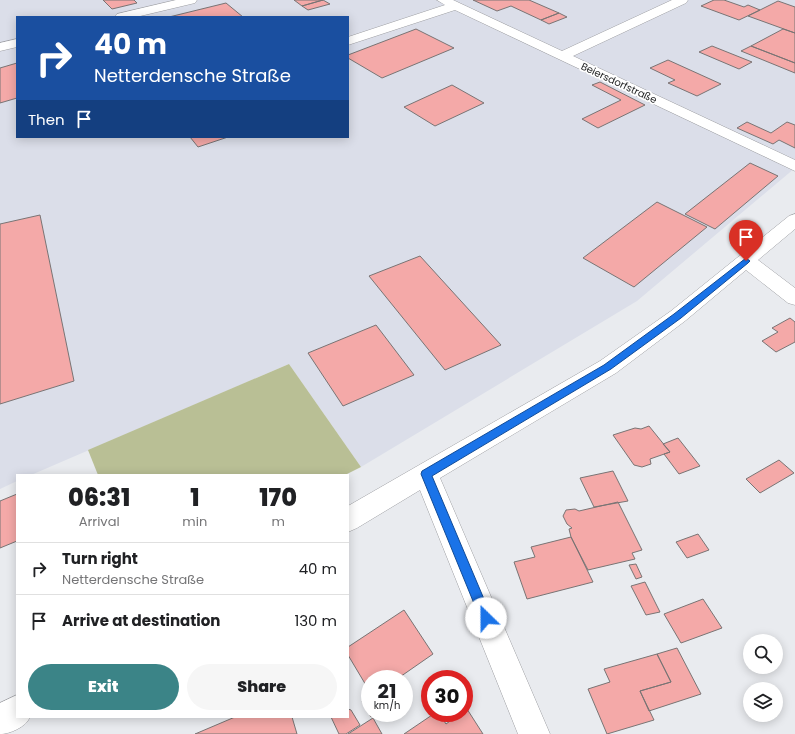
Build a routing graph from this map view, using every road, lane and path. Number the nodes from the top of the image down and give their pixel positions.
1 (191, 0) edge
2 (682, 0) edge
3 (449, 3) edge
4 (125, 16) edge
5 (349, 41) edge
6 (16, 43) edge
7 (0, 47) edge
8 (562, 56) junction
9 (795, 166) edge
10 (795, 220) edge
11 (746, 261) junction
12 (795, 298) edge
13 (426, 474) junction
14 (349, 519) edge
15 (16, 713) edge
16 (0, 721) edge
17 (534, 734) edge

1 - 4 street
2 - 8 street
3 - 5 street
3 - 8 street, Beiersdorfstraße
6 - 7 street
8 - 9 street, Beiersdorfstraße
10 - 11 street
11 - 12 street
11 - 13 street
13 - 14 street
13 - 17 street
15 - 16 street

